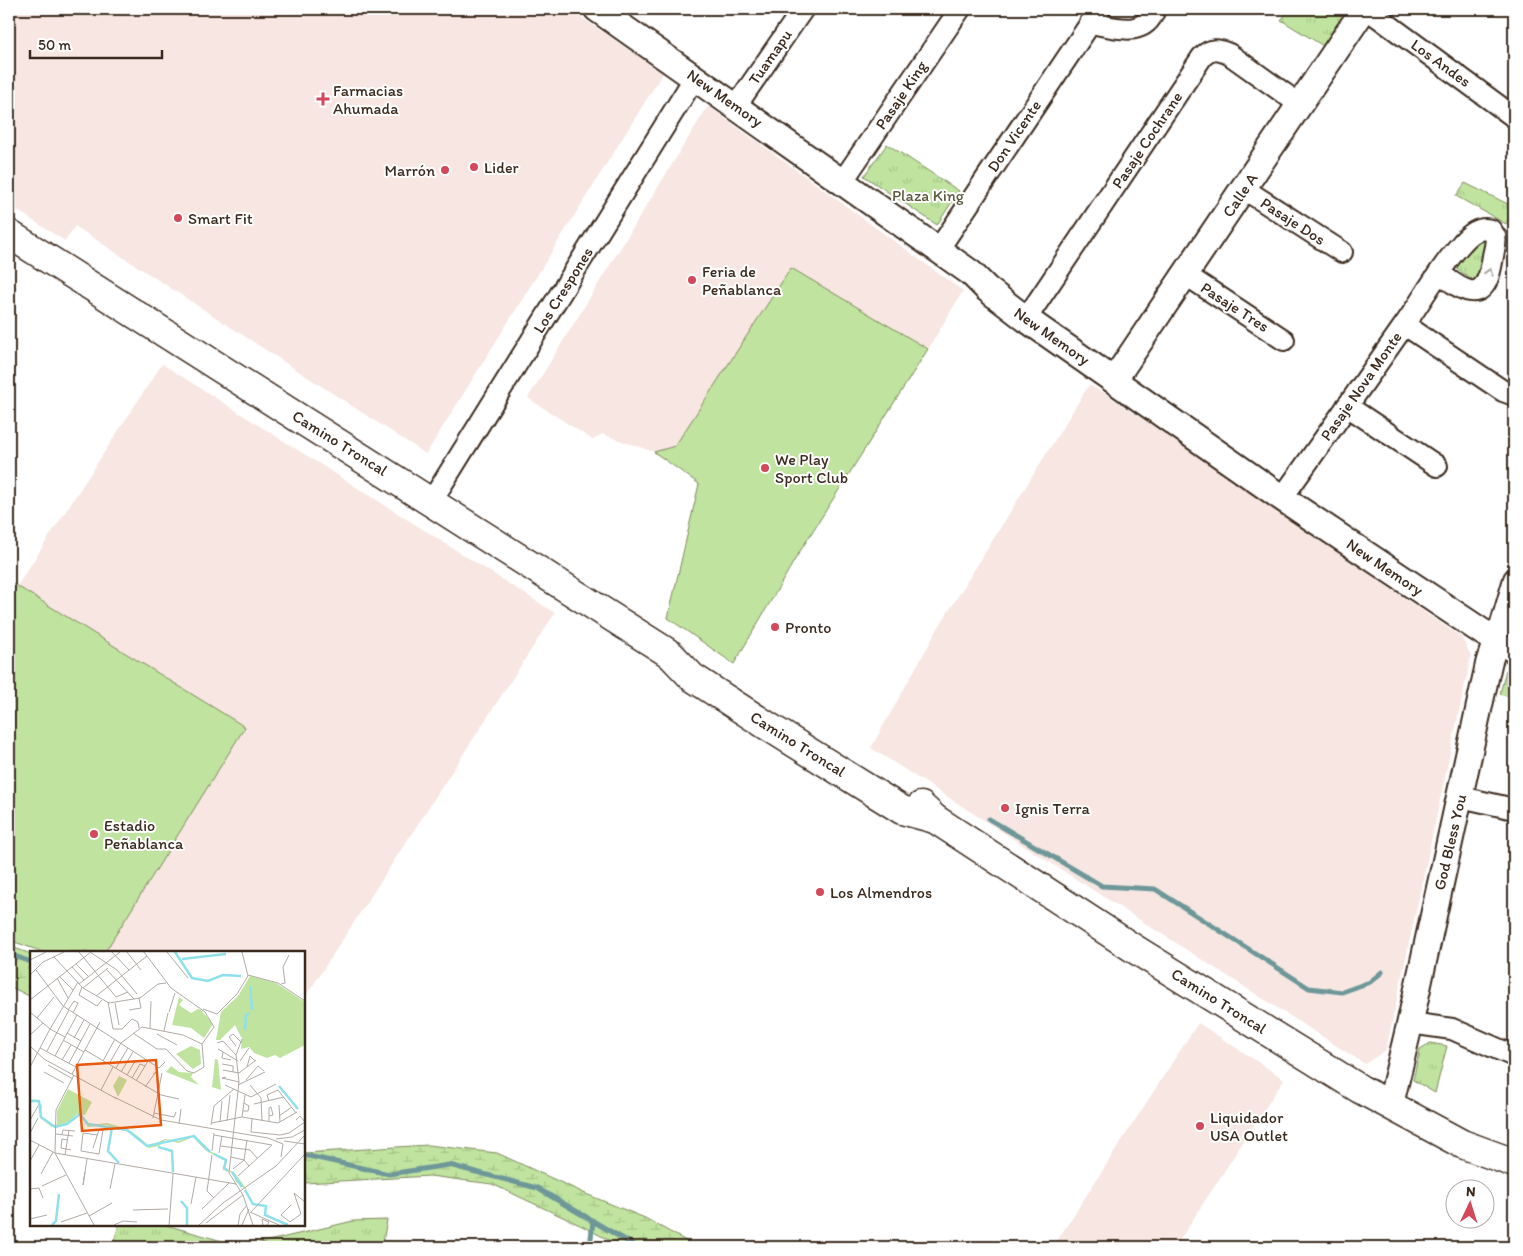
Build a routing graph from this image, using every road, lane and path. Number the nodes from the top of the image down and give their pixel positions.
1 (803, 9) edge
2 (960, 9) edge
3 (1155, 9) edge
4 (1365, 9) edge
5 (613, 13) edge
6 (1095, 16) edge
7 (695, 77) junction
8 (1299, 104) junction
9 (736, 106) junction
10 (1514, 118) edge
11 (842, 182) junction
12 (1244, 189) junction
13 (9, 234) edge
14 (938, 250) junction
15 (1342, 252) dead end
16 (1439, 273) dead end
17 (1186, 275) junction
18 (1026, 319) junction
19 (1405, 325) junction
20 (1284, 340) dead end
21 (1114, 380) junction
22 (1514, 395) edge
23 (1347, 406) junction
24 (1437, 466) dead end
25 (1282, 498) junction
26 (431, 502) junction
27 (1514, 580) edge
28 (1505, 647) edge
29 (1461, 797) junction
30 (1514, 808) edge
31 (1410, 1023) junction
32 (1514, 1056) edge
33 (1390, 1106) junction
34 (1514, 1163) edge

1 - 9 street, Tuamapu
2 - 11 street, Pasaje King
3 - 6 street, Don Vicente
4 - 8 street, Calle A
4 - 10 street, Los Andes
5 - 7 street, New Memory
6 - 14 street, Don Vicente
7 - 9 street, New Memory
7 - 26 street, Los Crespones
8 - 12 street, Calle A
8 - 18 street, Pasaje Cochrane
9 - 11 street, New Memory
11 - 14 street, New Memory
12 - 15 street, Pasaje Dos
12 - 17 street, Calle A
13 - 26 main road, Camino Troncal
14 - 18 street, New Memory
16 - 19 street, Pasaje Nova Monte
17 - 20 street, Pasaje Tres
17 - 21 street, Calle A
18 - 21 street, New Memory
19 - 22 street
19 - 23 street, Pasaje Nova Monte
21 - 25 street, New Memory
23 - 24 street
23 - 25 street, Pasaje Nova Monte
25 - 28 street, New Memory
26 - 33 main road, Camino Troncal
27 - 28 street, God Bless You
28 - 29 street, God Bless You
29 - 30 street
29 - 31 street, God Bless You
31 - 32 street
31 - 33 street, God Bless You
33 - 34 main road, Camino Troncal

